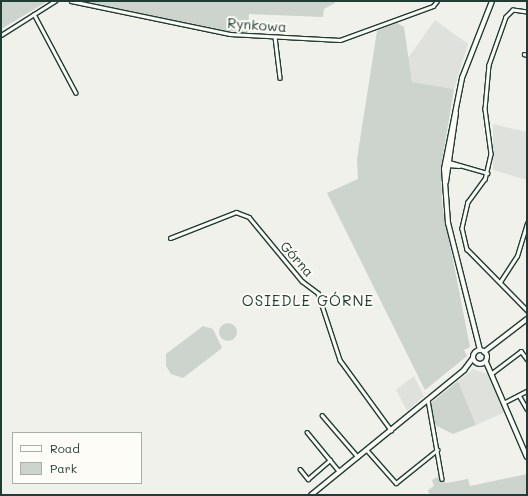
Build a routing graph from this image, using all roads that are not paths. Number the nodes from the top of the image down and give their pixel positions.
1 (55, 1) edge
2 (71, 1) edge
3 (437, 1) edge
4 (492, 1) edge
5 (527, 12) edge
6 (34, 14) junction
7 (1, 35) edge
8 (275, 37) junction
9 (280, 78) dead end
10 (76, 93) dead end
11 (447, 163) junction
12 (487, 173) junction
13 (527, 223) edge
14 (170, 238) dead end
15 (500, 282) junction
16 (527, 310) edge
17 (527, 319) edge
18 (482, 352) junction
19 (473, 358) junction
20 (527, 359) edge
21 (481, 363) junction
22 (464, 370) junction
23 (492, 372) junction
24 (527, 391) edge
25 (519, 395) junction
26 (428, 400) junction
27 (505, 402) junction
28 (527, 409) edge
29 (322, 415) dead end
30 (391, 430) junction
31 (307, 432) dead end
32 (367, 450) junction
33 (437, 450) junction
34 (358, 457) junction
35 (527, 457) edge
36 (330, 460) junction
37 (300, 469) dead end
38 (340, 472) junction
39 (442, 479) dead end
40 (311, 495) edge

1 - 6 street
2 - 8 street, Rynkowa
3 - 8 street, Rynkowa
4 - 11 main road
5 - 12 street
6 - 7 street
6 - 10 street
8 - 9 street
11 - 12 street
11 - 18 main road
12 - 15 street
13 - 15 street
14 - 30 street, Górna
15 - 16 street
17 - 18 main road
18 - 19 main road
18 - 21 main road
19 - 21 main road
19 - 22 main road
20 - 23 street
21 - 22 main road
21 - 23 main road
22 - 26 main road
23 - 27 main road
24 - 25 street
25 - 27 street
25 - 28 street
26 - 30 main road
26 - 33 street
27 - 35 main road
29 - 34 street
30 - 32 main road
31 - 36 street
32 - 33 street
32 - 34 main road
33 - 39 street
34 - 38 main road
36 - 37 street
36 - 38 street
38 - 40 main road

